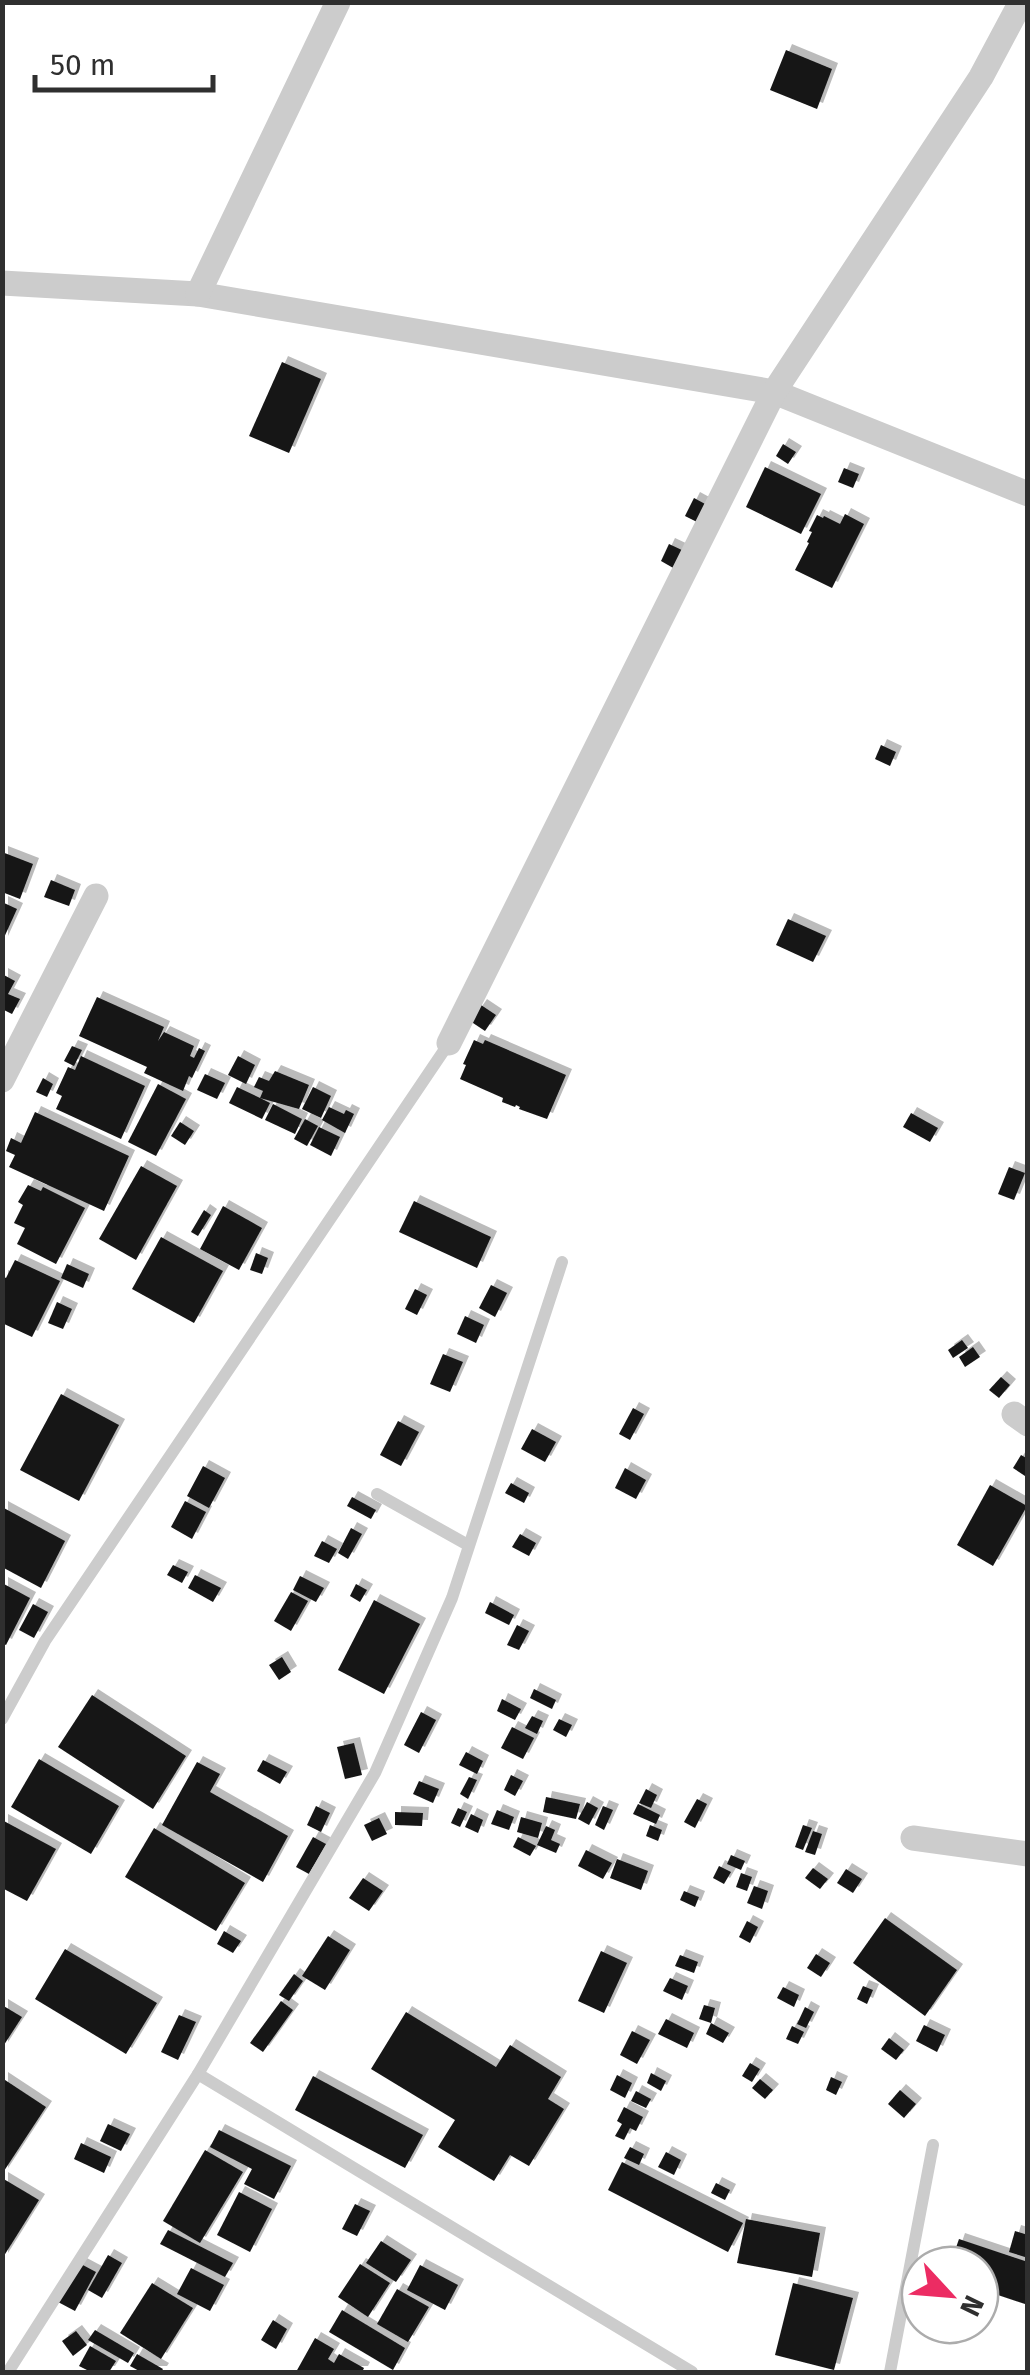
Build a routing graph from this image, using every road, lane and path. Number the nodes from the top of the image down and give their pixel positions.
1 (338, 2) edge
2 (1021, 2) edge
3 (2, 283) edge
4 (198, 294) junction
5 (774, 392) junction
6 (1028, 494) edge
7 (96, 896) dead end
8 (449, 1043) joint
9 (2, 1080) edge
10 (562, 1262) dead end
11 (378, 1494) dead end
12 (468, 1545) junction
13 (2, 1719) edge
14 (913, 1838) dead end
15 (1028, 1854) edge
16 (198, 2074) junction
17 (933, 2146) dead end
18 (8, 2372) edge
19 (692, 2372) edge
20 (890, 2372) edge

1 - 4 street
2 - 5 street
3 - 4 street
4 - 5 street
5 - 6 street
5 - 8 street
7 - 9 street
8 - 13 lane
10 - 12 lane
11 - 12 lane
12 - 16 lane
14 - 15 street
16 - 18 lane
16 - 19 lane
17 - 20 lane

